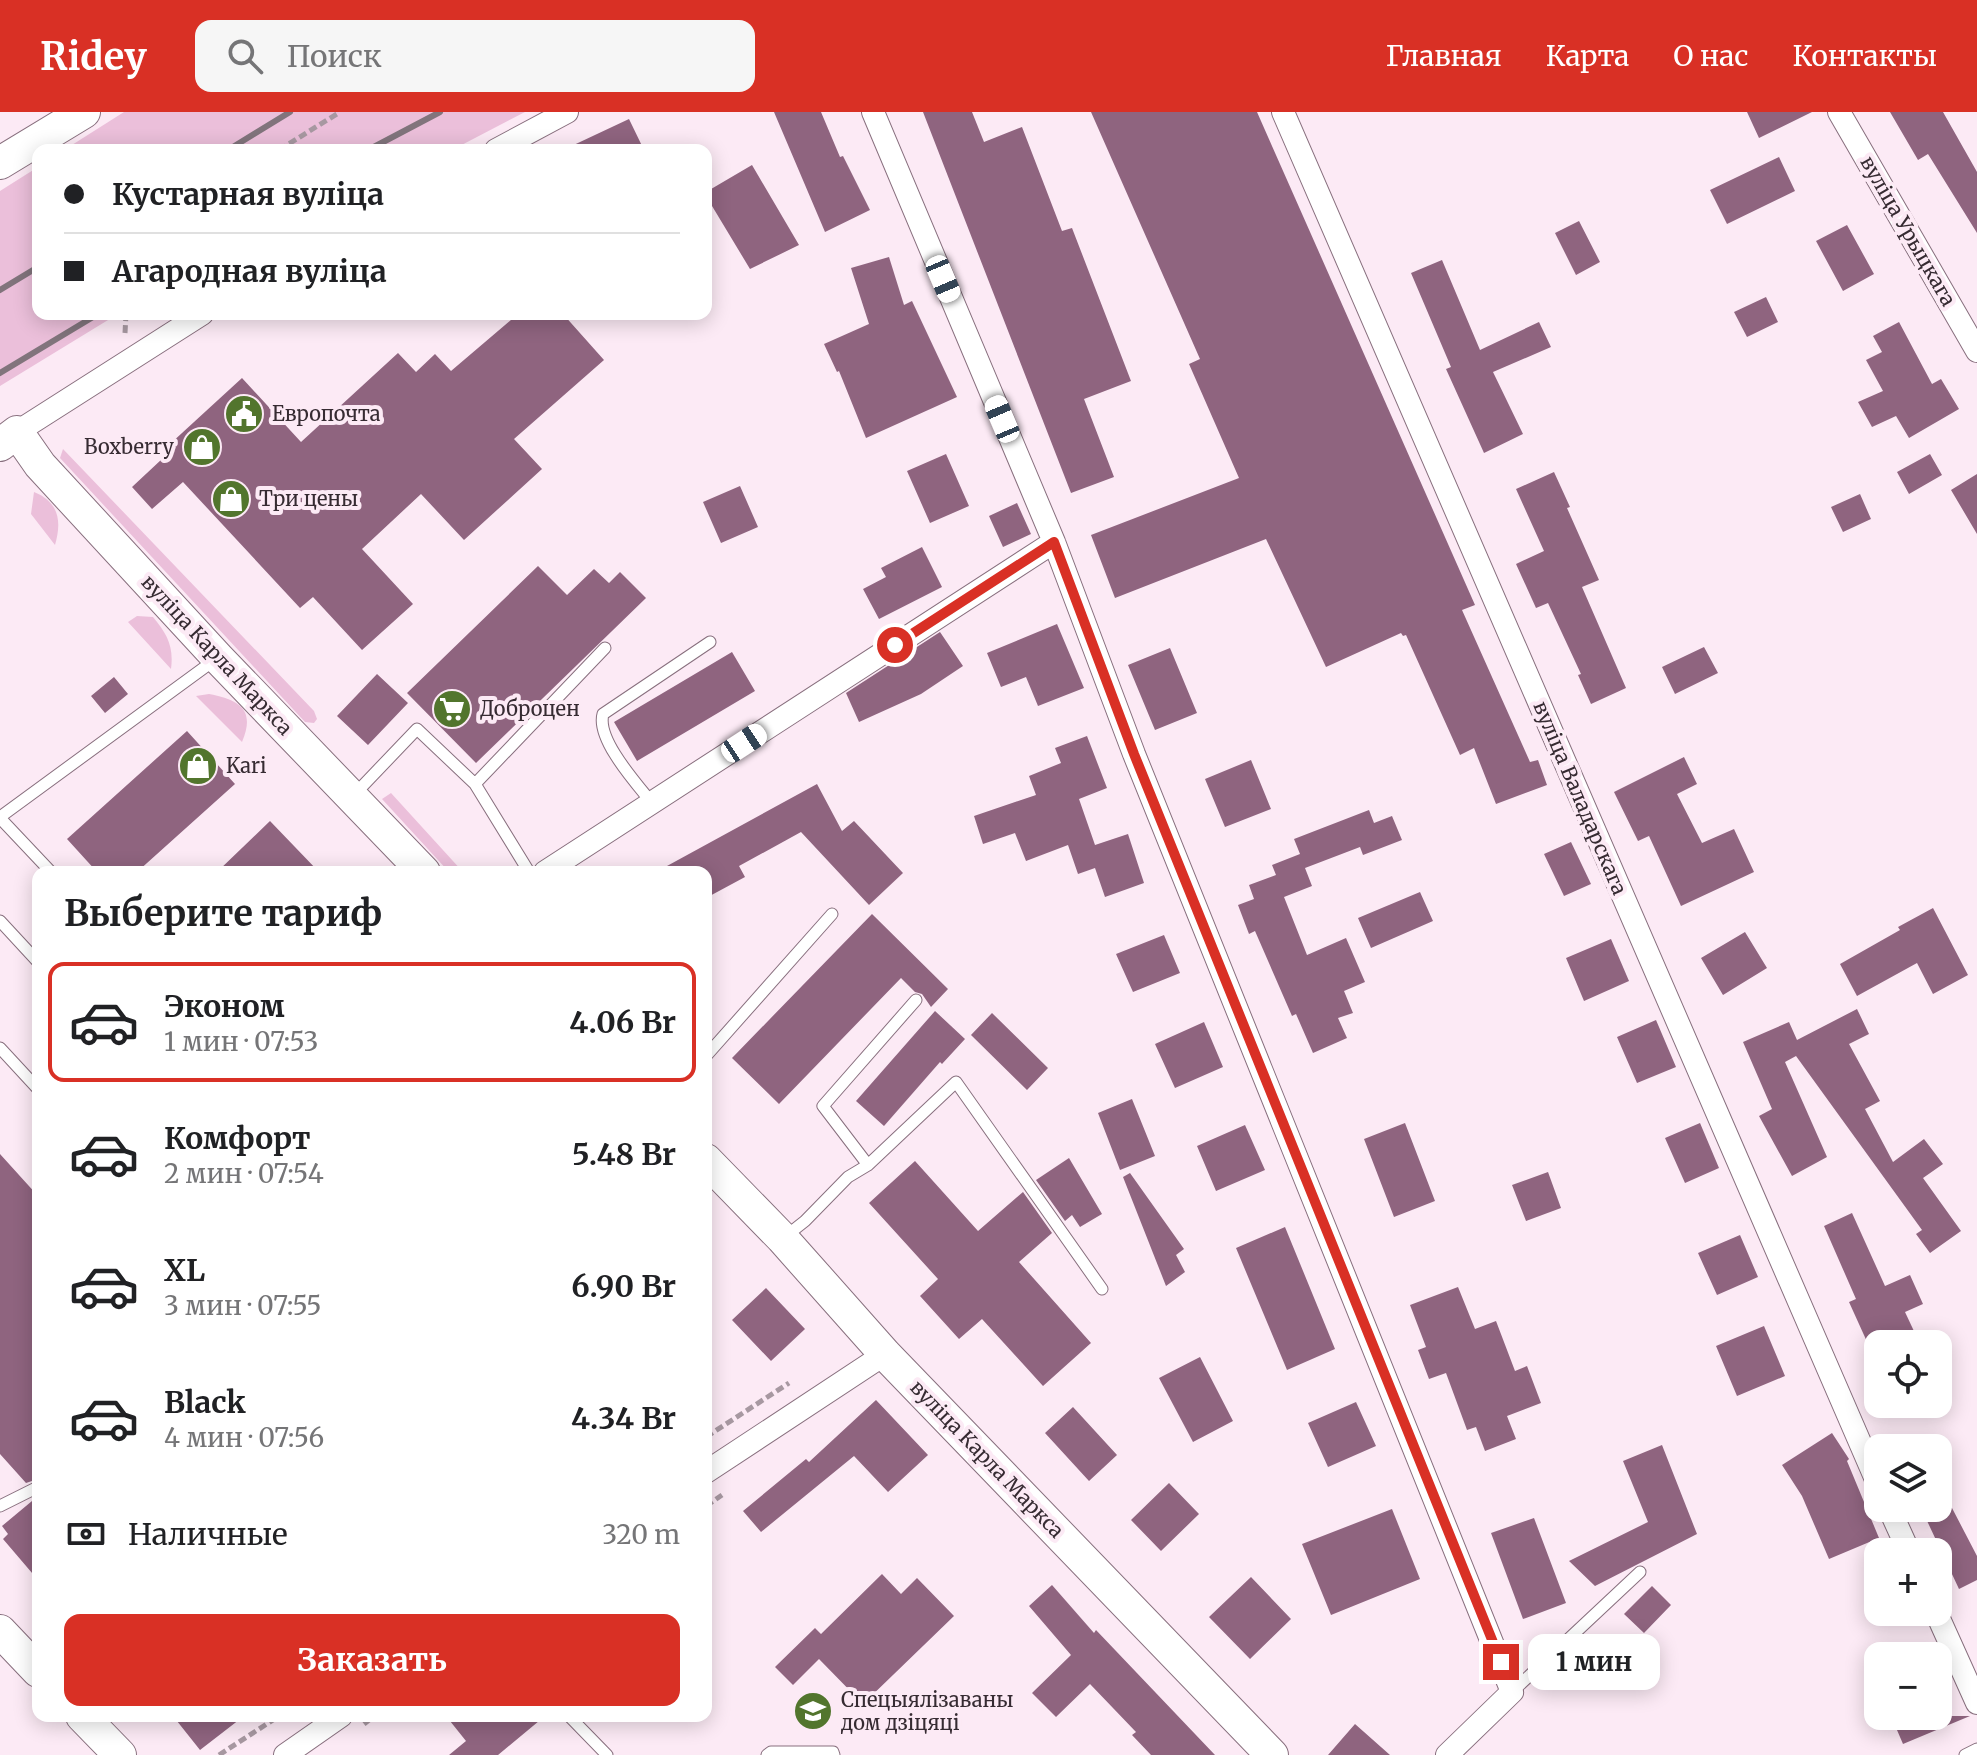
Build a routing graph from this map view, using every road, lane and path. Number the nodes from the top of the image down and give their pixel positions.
1 (84, 112) edge
2 (340, 112) edge
3 (567, 112) edge
4 (873, 112) edge
5 (1283, 112) edge
6 (1839, 112) edge
7 (289, 144) edge
8 (507, 144) edge
9 (0, 163) edge
10 (193, 320) edge
11 (1977, 351) edge
12 (8, 438) edge
13 (1054, 542) junction
14 (710, 642) dead end
15 (605, 648) dead end
16 (218, 658) junction
17 (475, 784) junction
18 (352, 797) junction
19 (652, 803) junction
20 (0, 817) edge
21 (45, 866) edge
22 (418, 866) edge
23 (525, 866) edge
24 (554, 866) edge
25 (832, 914) dead end
26 (0, 921) edge
27 (32, 956) edge
28 (916, 1000) dead end
29 (0, 1048) edge
30 (712, 1049) edge
31 (32, 1083) edge
32 (868, 1165) junction
33 (712, 1166) edge
34 (782, 1238) junction
35 (1102, 1289) dead end
36 (885, 1354) junction
37 (799, 1376) dead end
38 (712, 1433) edge
39 (1864, 1452) edge
40 (712, 1468) edge
41 (32, 1490) edge
42 (0, 1506) edge
43 (1640, 1572) dead end
44 (1942, 1626) edge
45 (0, 1631) edge
46 (30, 1658) edge
47 (1512, 1692) junction
48 (1977, 1703) edge
49 (88, 1722) edge
50 (270, 1722) edge
51 (332, 1722) edge
52 (575, 1722) edge
53 (1977, 1749) edge
54 (120, 1755) edge
55 (219, 1755) edge
56 (285, 1755) edge
57 (607, 1755) edge
58 (767, 1755) edge
59 (834, 1755) edge
60 (1272, 1755) edge
61 (1447, 1755) edge
62 (1965, 1755) edge

1 - 9 main road
2 - 7 path
3 - 8 street
4 - 13 street
5 - 39 street, вуліца Валадарскага
6 - 11 street, вуліца Урыцкага
10 - 12 street
12 - 16 main road, вуліца Карла Маркса
13 - 19 street
13 - 47 street
14 - 19 lane
15 - 17 lane
16 - 18 main road, вуліца Карла Маркса
16 - 20 lane
17 - 18 lane
17 - 23 lane
18 - 22 main road, вуліца Карла Маркса
19 - 24 street
20 - 21 lane
25 - 30 lane
26 - 27 lane
28 - 32 lane
29 - 31 lane
32 - 34 lane
32 - 35 lane
33 - 34 main road, вуліца Карла Маркса
34 - 36 main road, вуліца Карла Маркса
36 - 40 street
36 - 60 main road, вуліца Карла Маркса
37 - 38 path
41 - 42 lane
43 - 47 lane
44 - 48 street
45 - 46 main road
47 - 61 street
49 - 54 main road
50 - 55 path
51 - 56 street
52 - 57 lane
53 - 62 lane
58 - 59 lane

